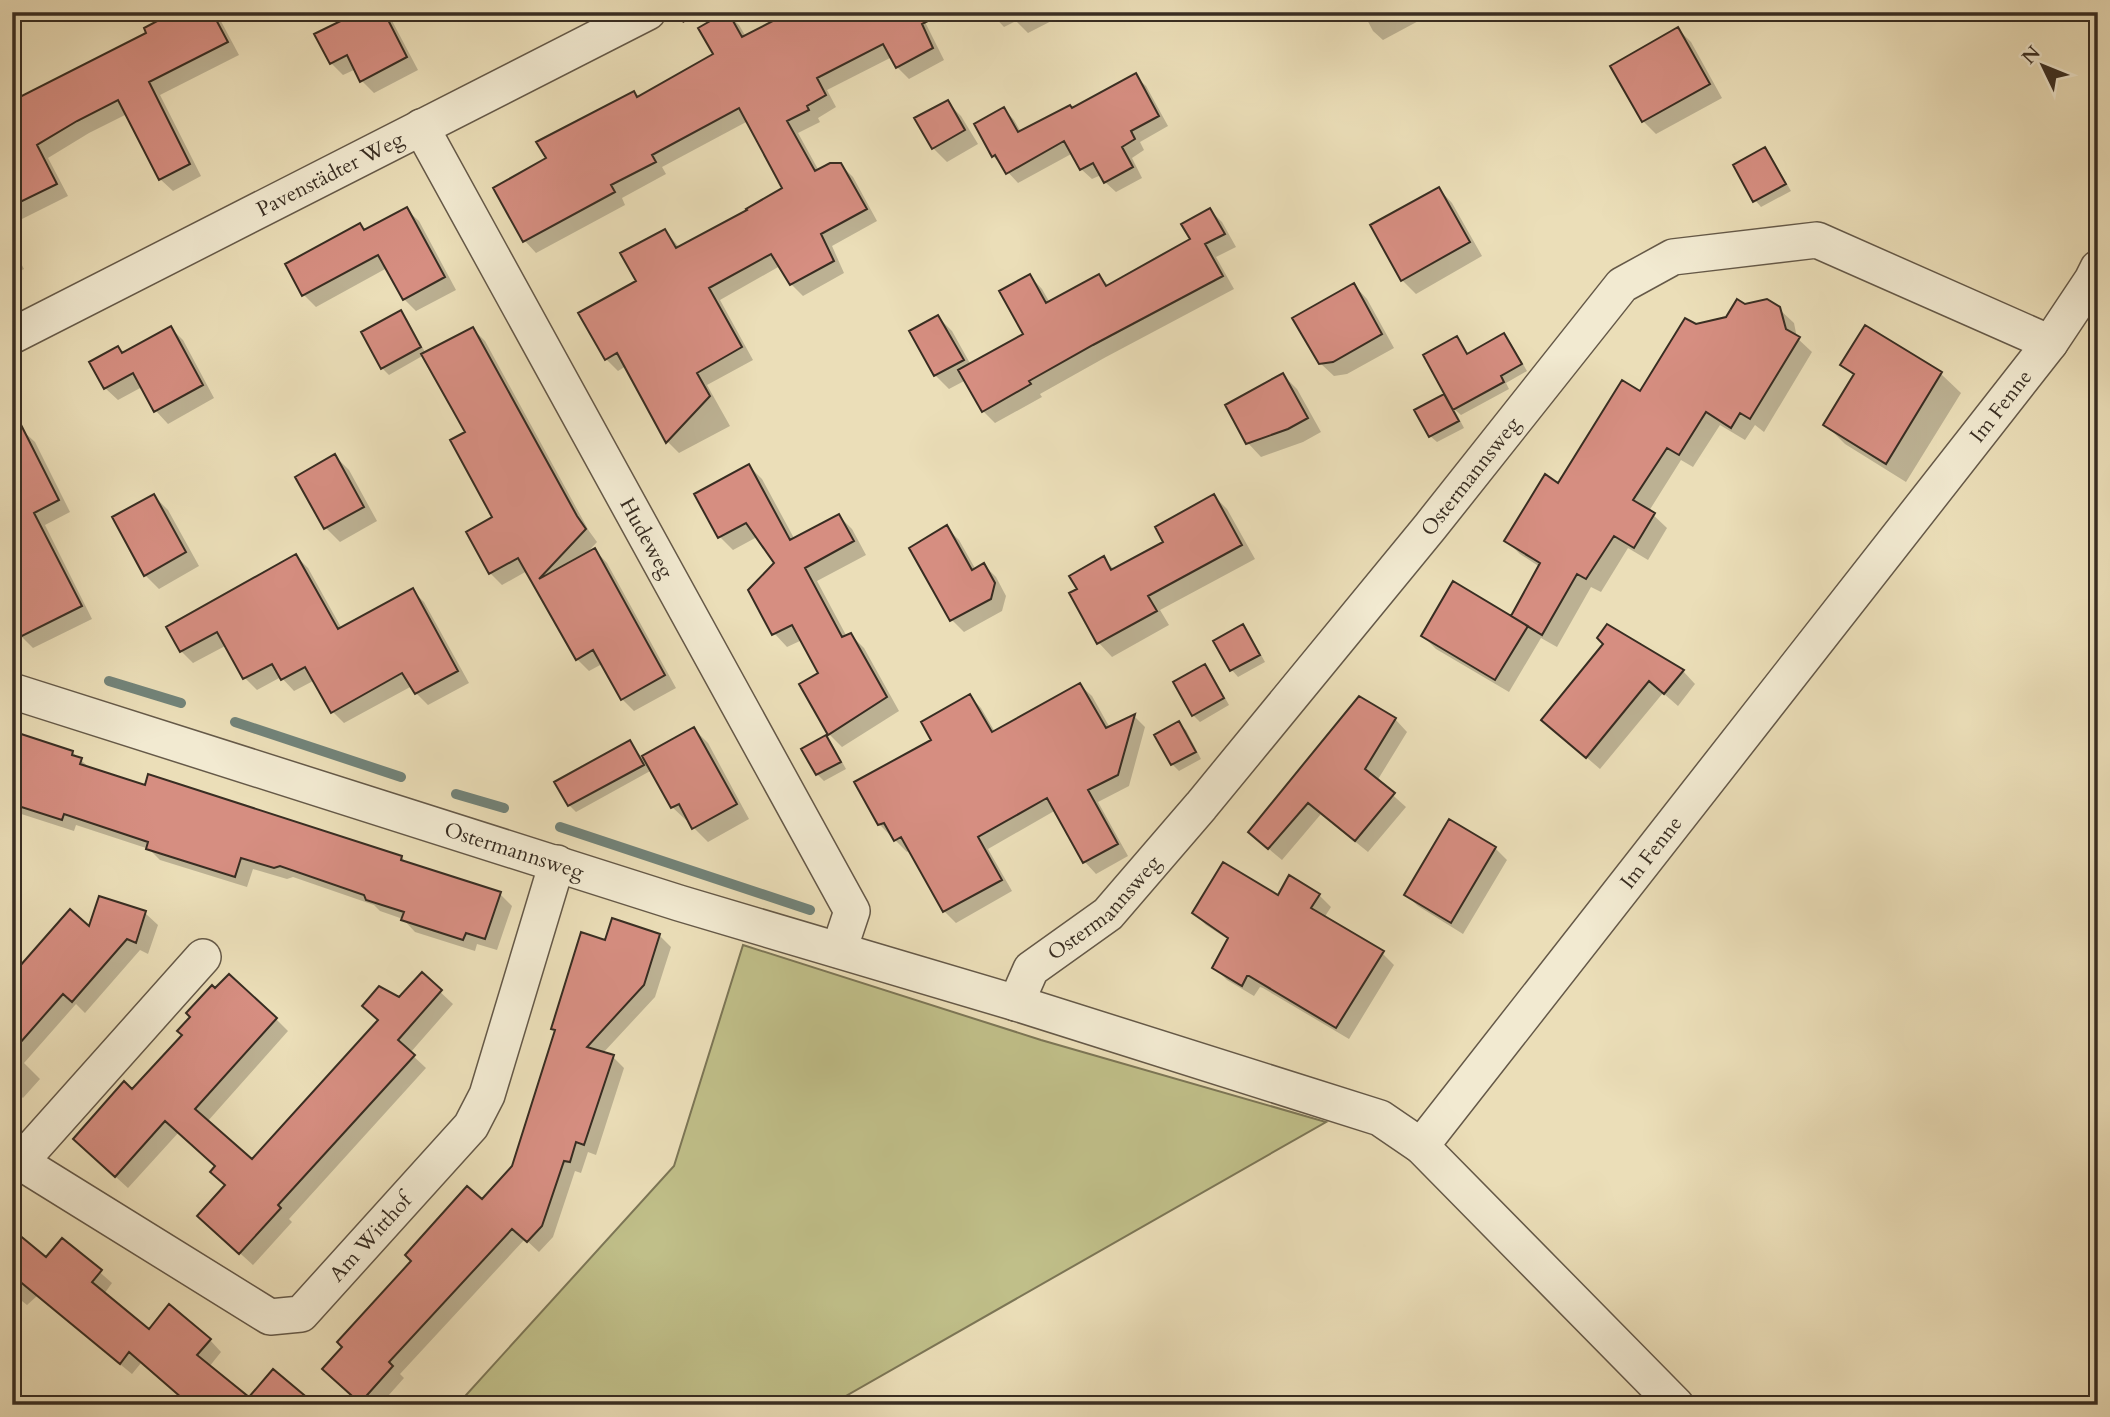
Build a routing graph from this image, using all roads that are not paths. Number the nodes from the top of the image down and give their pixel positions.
1 (648, 12) edge
2 (421, 127) junction
3 (2098, 268) edge
4 (12, 336) edge
5 (2050, 342) junction
6 (12, 691) edge
7 (558, 863) junction
8 (839, 950) junction
9 (203, 957) dead end
10 (1016, 1003) junction
11 (1421, 1146) junction
12 (16, 1160) edge
13 (1676, 1405) edge

1 - 2 street, Pavenstädter Weg
2 - 4 street, Pavenstädter Weg
2 - 8 street, Hudeweg
3 - 5 street, Im Fenne
5 - 10 street, Ostermannsweg
5 - 11 street, Im Fenne
6 - 7 street, Ostermannsweg
7 - 8 street, Ostermannsweg
7 - 12 street, Am Witthof
8 - 10 street, Ostermannsweg
9 - 12 street, Am Witthof
10 - 11 street, Ostermannsweg
11 - 13 street

